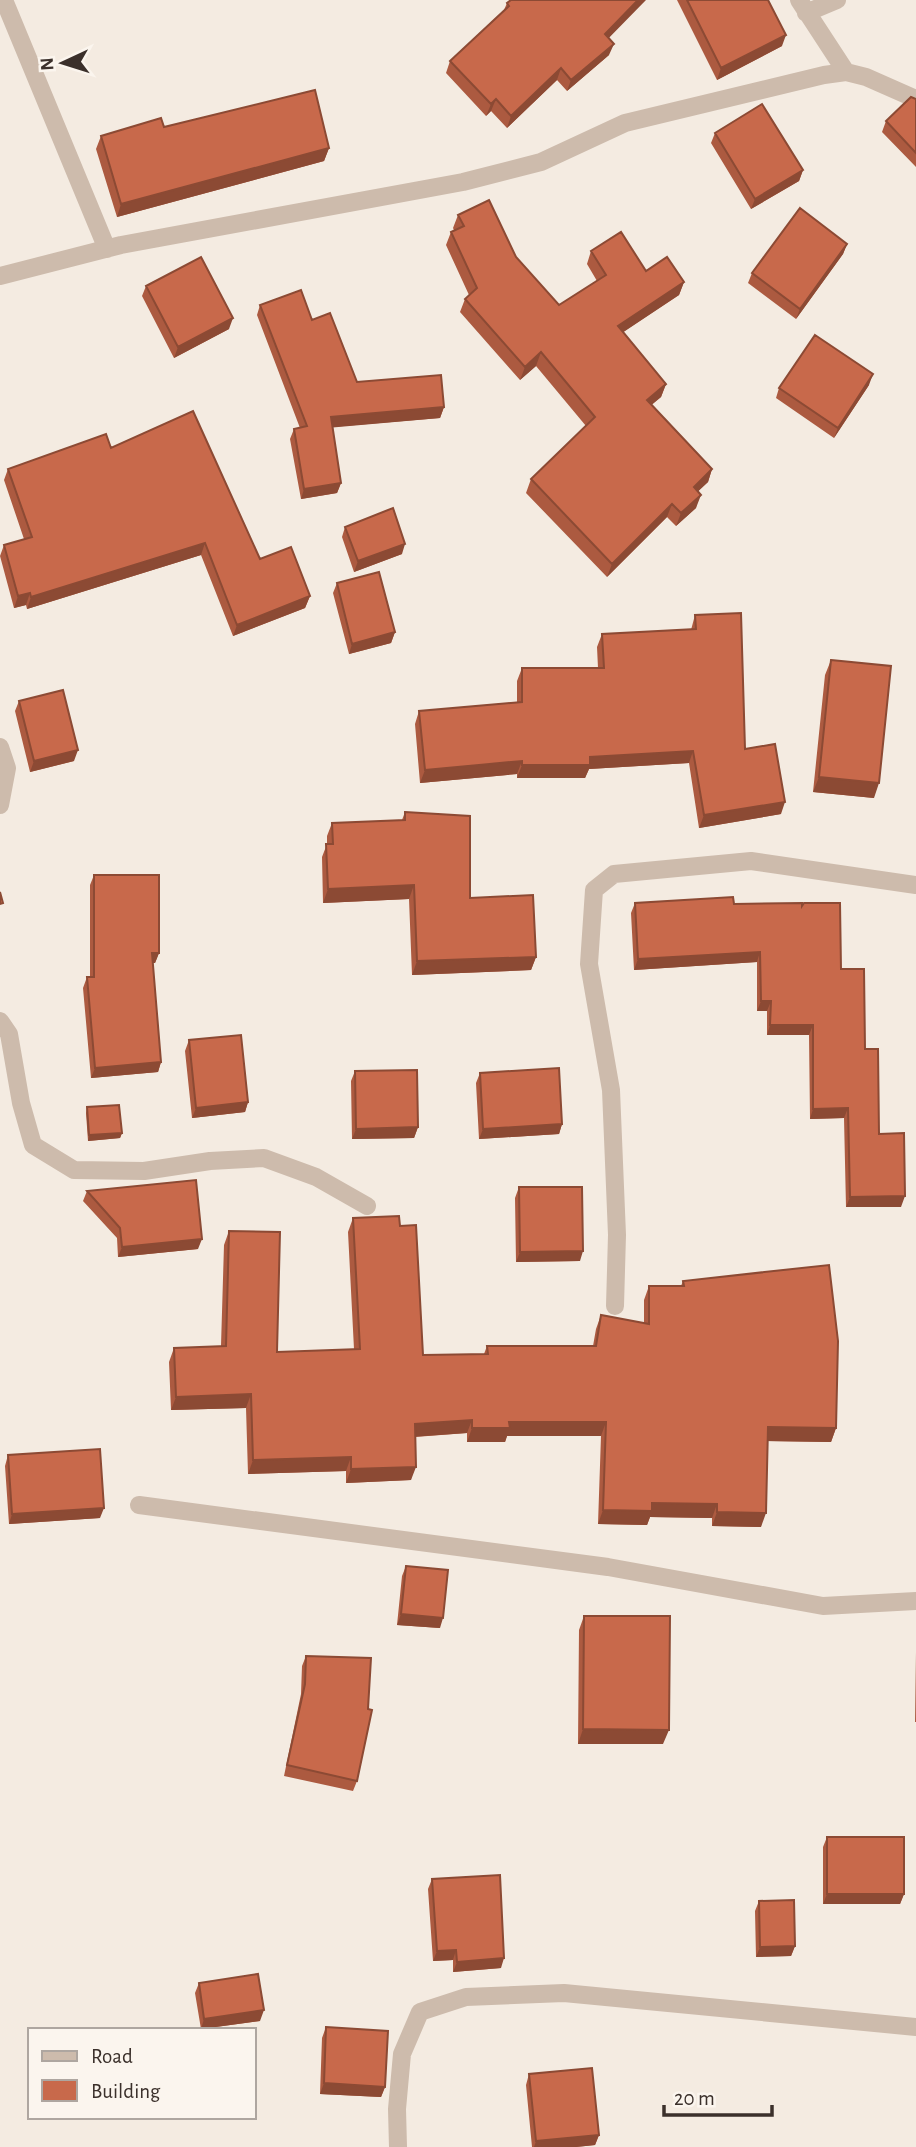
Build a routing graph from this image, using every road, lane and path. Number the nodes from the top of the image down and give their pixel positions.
1 (4, 0) edge
2 (837, 0) edge
3 (802, 6) edge
4 (846, 72) junction
5 (916, 99) edge
6 (107, 249) junction
7 (0, 276) edge
8 (0, 747) edge
9 (0, 805) edge
10 (916, 885) edge
11 (0, 1021) edge
12 (367, 1206) dead end
13 (615, 1306) dead end
14 (139, 1506) dead end
15 (916, 1601) edge
16 (916, 2027) edge
17 (398, 2147) edge

1 - 6 street
2 - 3 street
3 - 4 street
4 - 5 street
4 - 6 street
6 - 7 street
8 - 9 street
10 - 13 street
11 - 12 street
14 - 15 street
16 - 17 street

